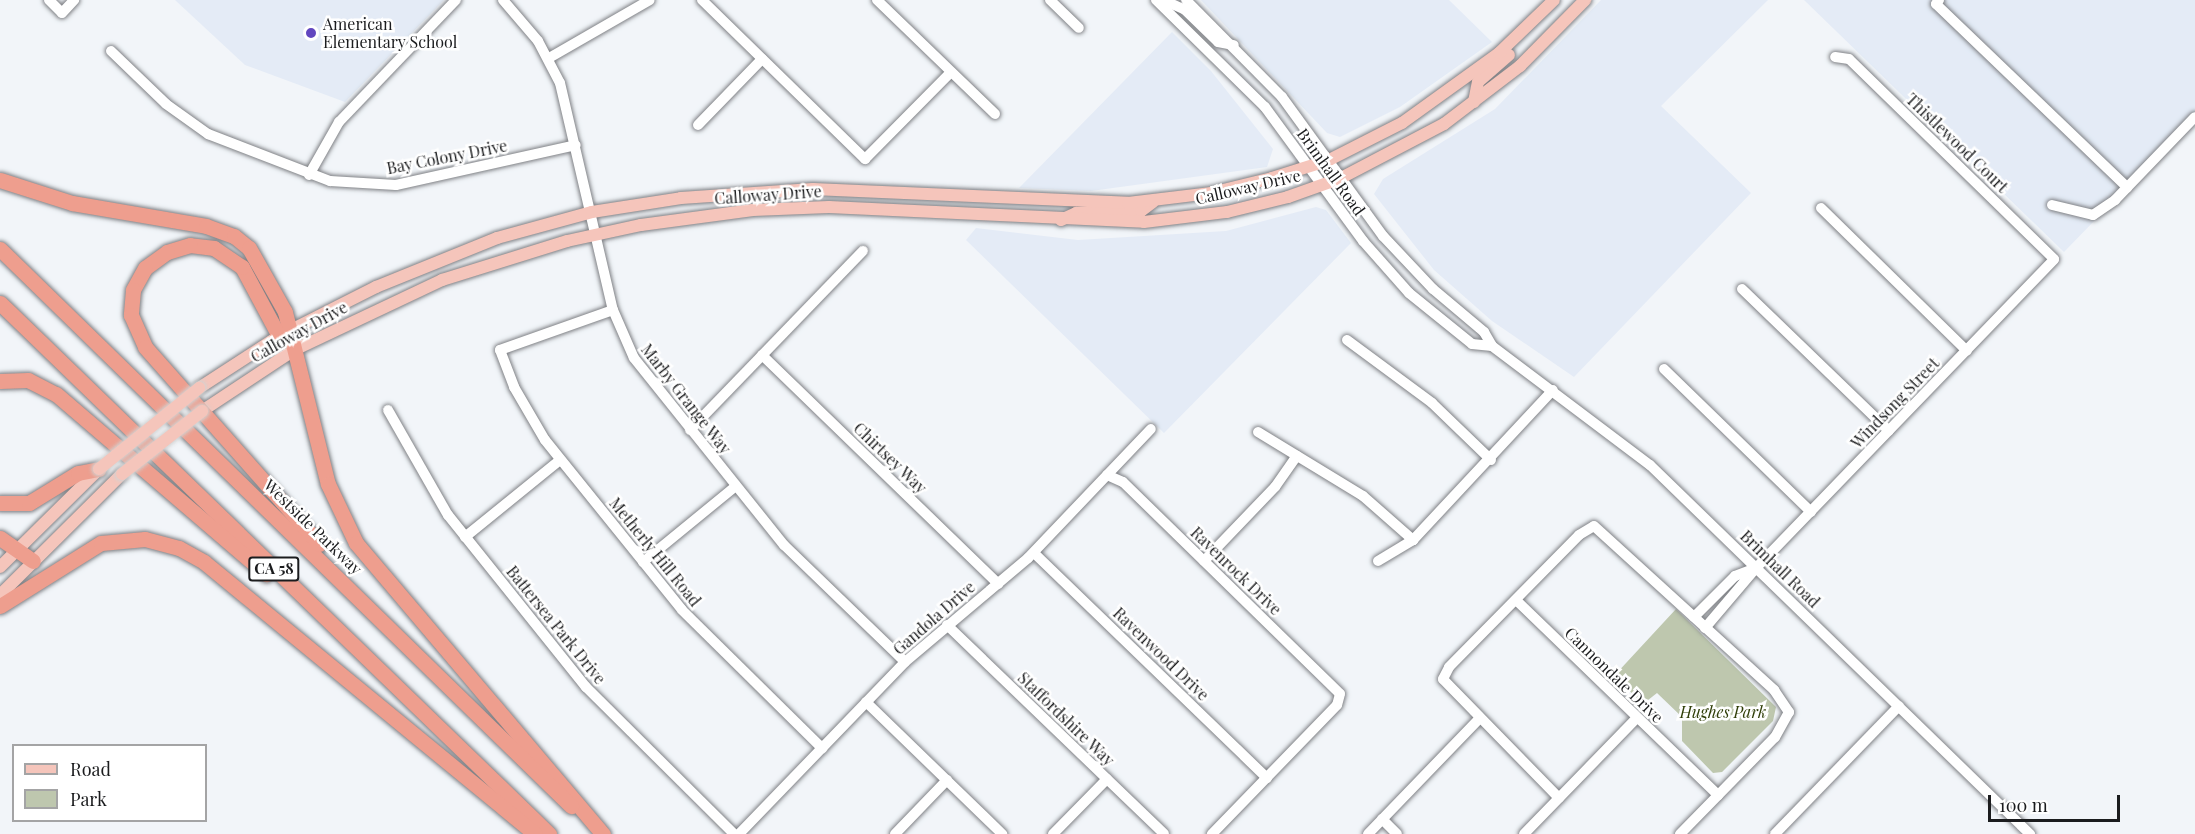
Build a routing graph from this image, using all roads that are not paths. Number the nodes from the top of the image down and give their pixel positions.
1 (49, 0) edge
2 (74, 0) edge
3 (456, 0) edge
4 (503, 0) edge
5 (650, 0) edge
6 (702, 0) edge
7 (1050, 0) edge
8 (1156, 0) edge
9 (1163, 0) edge
10 (1186, 0) edge
11 (1554, 0) edge
12 (1572, 0) edge
13 (1585, 0) edge
14 (1940, 0) edge
15 (881, 1) edge
16 (1568, 17) junction
17 (1528, 26) junction
18 (1079, 28) dead end
19 (1234, 45) junction
20 (111, 51) dead end
21 (1835, 57) dead end
22 (549, 58) junction
23 (762, 59) junction
24 (951, 72) junction
25 (1474, 102) junction
26 (994, 114) dead end
27 (2195, 117) edge
28 (698, 124) dead end
29 (576, 146) junction
30 (1329, 160) junction
31 (1308, 167) junction
32 (309, 175) junction
33 (1341, 178) junction
34 (0, 180) edge
35 (1322, 185) junction
36 (2127, 187) junction
37 (1154, 201) junction
38 (1065, 203) junction
39 (2052, 205) dead end
40 (1821, 208) dead end
41 (592, 212) junction
42 (993, 216) junction
43 (1060, 221) junction
44 (596, 235) junction
45 (0, 249) edge
46 (863, 251) dead end
47 (2055, 259) joint
48 (1742, 289) dead end
49 (0, 303) edge
50 (613, 310) junction
51 (285, 333) junction
52 (1347, 340) dead end
53 (1492, 346) junction
54 (294, 350) junction
55 (1967, 351) junction
56 (762, 355) junction
57 (1664, 369) dead end
58 (0, 381) edge
59 (1553, 390) junction
60 (388, 410) dead end
61 (1151, 429) dead end
62 (690, 430) junction
63 (1889, 431) junction
64 (1258, 432) dead end
65 (1297, 456) junction
66 (560, 460) junction
67 (1491, 460) junction
68 (99, 469) junction
69 (1107, 475) junction
70 (736, 486) junction
71 (0, 503) edge
72 (1811, 512) junction
73 (465, 537) junction
74 (0, 538) edge
75 (1413, 540) junction
76 (15, 552) junction
77 (1034, 553) junction
78 (33, 561) junction
79 (1204, 561) junction
80 (1378, 561) dead end
81 (643, 562) junction
82 (0, 567) edge
83 (1756, 568) junction
84 (998, 584) junction
85 (0, 595) edge
86 (1516, 600) junction
87 (0, 606) edge
88 (1694, 617) junction
89 (947, 625) junction
90 (1705, 628) junction
91 (411, 647) junction
92 (905, 662) junction
93 (399, 687) junction
94 (866, 702) junction
95 (1899, 706) junction
96 (1637, 717) junction
97 (1478, 720) junction
98 (822, 748) junction
99 (1267, 778) junction
100 (1107, 779) junction
101 (947, 780) junction
102 (1718, 795) junction
103 (1559, 798) junction
104 (1382, 819) junction
105 (535, 834) edge
106 (549, 834) edge
107 (601, 834) edge
108 (734, 834) edge
109 (739, 834) edge
110 (895, 834) edge
111 (1002, 834) edge
112 (1053, 834) edge
113 (1164, 834) edge
114 (1212, 834) edge
115 (1368, 834) edge
116 (1397, 834) edge
117 (1524, 834) edge
118 (1680, 834) edge
119 (1775, 834) edge
120 (2030, 834) edge

1 - 2 street
3 - 32 street
4 - 22 street, Marby Grange Way
5 - 22 street
6 - 23 street
7 - 18 street
8 - 31 street, Brimhall Road
9 - 19 street
10 - 19 street, Brimhall Road
11 - 17 main road, Calloway Drive
12 - 16 main road
13 - 16 main road, Calloway Drive
14 - 36 street
15 - 24 street
16 - 25 main road, Calloway Drive
17 - 25 main road
17 - 30 main road, Calloway Drive
19 - 30 street, Brimhall Road
20 - 32 street, Bay Colony Drive
21 - 47 street, Thistlewood Court
22 - 29 street, Marby Grange Way
23 - 24 street
23 - 28 street
24 - 26 street
25 - 33 main road, Calloway Drive
27 - 36 street
29 - 32 street, Bay Colony Drive
29 - 41 street, Marby Grange Way
30 - 31 main road, Calloway Drive
30 - 33 street, Brimhall Road
31 - 35 street, Brimhall Road
31 - 37 main road, Calloway Drive
33 - 35 main road, Calloway Drive
33 - 53 street, Brimhall Road
34 - 51 highway
35 - 43 main road, Calloway Drive
35 - 53 street, Brimhall Road
36 - 39 street
37 - 38 main road, Calloway Drive
37 - 43 main road
38 - 41 main road, Calloway Drive
38 - 42 main road
40 - 55 street
41 - 44 street, Marby Grange Way
41 - 51 main road, Calloway Drive
42 - 43 main road, Calloway Drive
42 - 44 main road, Calloway Drive
44 - 50 street, Marby Grange Way
44 - 54 main road, Calloway Drive
45 - 91 highway, Westside Parkway / CA 58
46 - 56 street
47 - 55 street, Windsong Street
48 - 63 street
49 - 93 highway, CA 58
50 - 62 street, Marby Grange Way
50 - 66 street, Metherly Hill Road
51 - 54 highway
51 - 68 main road, Calloway Drive, bridge
51 - 91 highway
52 - 67 street
53 - 59 street, Brimhall Road
54 - 78 main road, Calloway Drive, bridge
54 - 107 highway
55 - 63 street, Windsong Street
56 - 62 street
56 - 84 street, Chirtsey Way
57 - 72 street
58 - 93 highway
59 - 67 street
59 - 83 street, Brimhall Road
60 - 73 street, Battersea Park Drive
61 - 69 street, Gandola Drive
62 - 70 street, Marby Grange Way
63 - 72 street, Windsong Street
64 - 65 street
65 - 75 street
65 - 79 street
66 - 73 street
66 - 81 street, Metherly Hill Road
67 - 75 street
68 - 71 highway
68 - 76 main road, Calloway Drive
69 - 77 street, Gandola Drive
69 - 79 street, Ravenrock Drive
70 - 81 street
70 - 92 street, Marby Grange Way
72 - 83 street, Windsong Street
73 - 108 street, Battersea Park Drive
74 - 76 highway
75 - 80 street
76 - 78 highway
76 - 82 main road, Calloway Drive
77 - 84 street, Gandola Drive
77 - 99 street, Ravenwood Drive
78 - 85 main road, Calloway Drive
79 - 99 street, Ravenrock Drive
81 - 98 street, Metherly Hill Road
83 - 88 street, Windsong Street
83 - 90 street, Windsong Street
83 - 95 street, Brimhall Road
84 - 89 street, Gandola Drive
86 - 88 street
86 - 96 street, Cannondale Drive
86 - 97 street
87 - 105 highway
88 - 90 street
89 - 92 street, Gandola Drive
89 - 100 street, Staffordshire Way
90 - 102 street
91 - 107 highway, Westside Parkway / CA 58
92 - 94 street, Gandola Drive
93 - 106 highway, CA 58
94 - 98 street, Gandola Drive
94 - 101 street
95 - 119 street
95 - 120 street, Brimhall Road
96 - 102 street, Cannondale Drive
96 - 103 street
97 - 103 street
97 - 104 street
98 - 109 street, Gandola Drive
99 - 114 street
100 - 112 street
100 - 113 street, Staffordshire Way
101 - 110 street
101 - 111 street
102 - 118 street
103 - 117 street
104 - 115 street
104 - 116 street

